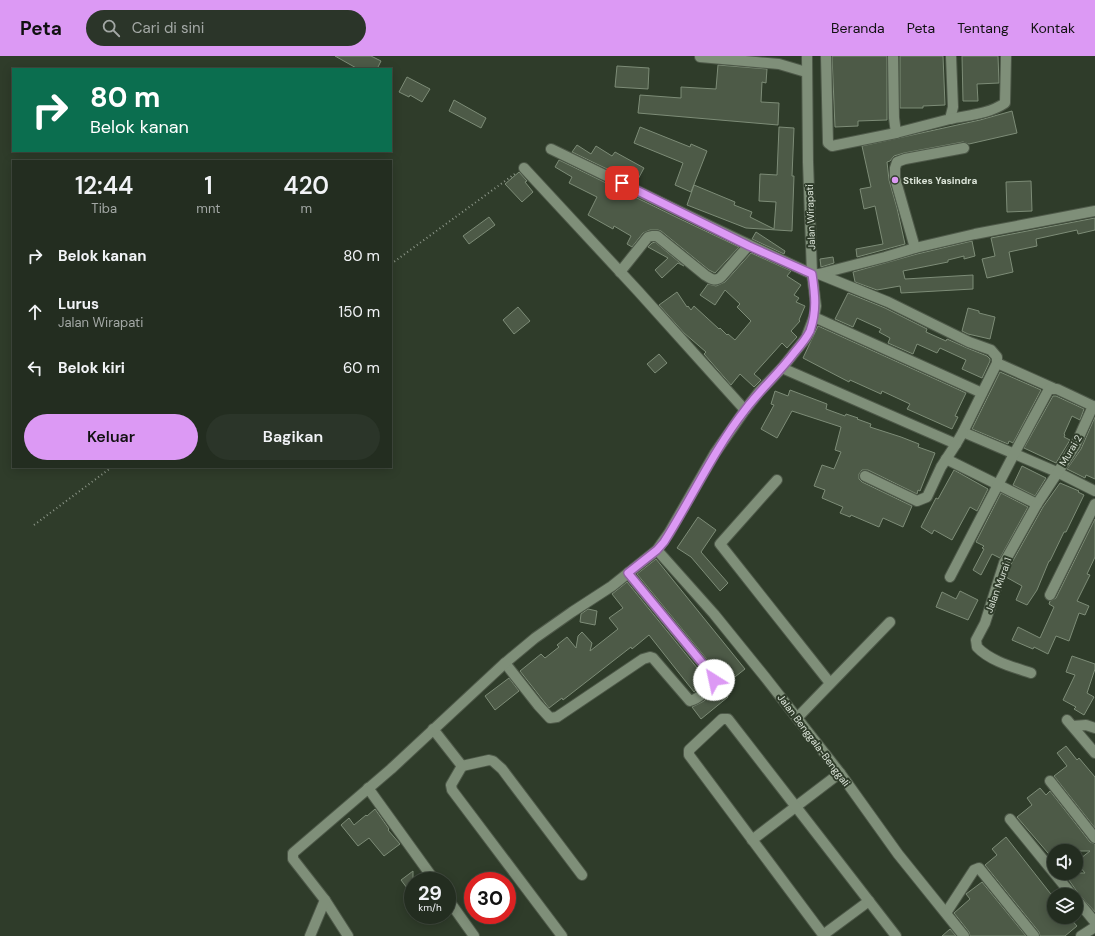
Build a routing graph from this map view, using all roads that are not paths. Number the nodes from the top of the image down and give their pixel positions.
1 (807, 56) edge
2 (826, 56) edge
3 (893, 56) edge
4 (952, 56) edge
5 (1006, 56) edge
6 (700, 57) edge
7 (780, 60) edge
8 (806, 72) junction
9 (950, 119) junction
10 (896, 133) junction
11 (964, 148) dead end
12 (551, 149) dead end
13 (524, 168) road end
14 (1095, 211) edge
15 (749, 246) junction
16 (915, 248) junction
17 (620, 272) junction
18 (816, 274) junction
19 (814, 317) junction
20 (997, 363) junction
21 (782, 368) junction
22 (1053, 388) junction
23 (982, 393) junction
24 (1094, 407) edge
25 (744, 410) junction
26 (963, 432) junction
27 (956, 444) junction
28 (1014, 454) junction
29 (946, 459) junction
30 (1056, 472) junction
31 (866, 476) dead end
32 (777, 480) dead end
33 (998, 485) junction
34 (1095, 491) edge
35 (1037, 504) junction
36 (1095, 504) edge
37 (657, 550) junction
38 (628, 573) junction
39 (950, 577) dead end
40 (1050, 595) dead end
41 (890, 622) dead end
42 (505, 663) junction
43 (1031, 673) dead end
44 (830, 683) junction
45 (797, 718) junction
46 (1095, 728) edge
47 (432, 729) junction
48 (1095, 753) edge
49 (462, 766) junction
50 (840, 773) junction
51 (1050, 781) dead end
52 (368, 788) junction
53 (796, 807) junction
54 (1010, 819) dead end
55 (1095, 838) edge
56 (752, 840) junction
57 (429, 872) edge
58 (582, 876) dead end
59 (1066, 888) edge
60 (325, 900) junction
61 (869, 901) junction
62 (1083, 907) edge
63 (456, 911) edge
64 (944, 912) junction
65 (1095, 922) edge
66 (310, 936) edge
67 (348, 936) edge
68 (474, 936) edge
69 (562, 936) edge
70 (824, 936) edge
71 (896, 936) edge
72 (964, 936) edge
73 (1034, 936) edge

1 - 8 street, Jalan Wirapati
2 - 10 street
3 - 10 street
4 - 9 street
5 - 9 street
6 - 7 street
7 - 8 street
8 - 18 street, Jalan Wirapati
9 - 10 street
11 - 16 street
12 - 15 street
13 - 17 street
14 - 16 street
15 - 17 street
15 - 18 street
16 - 18 street
17 - 25 street
18 - 19 street, Jalan Wirapati
18 - 20 street
19 - 21 street, Jalan Wirapati
19 - 23 street
20 - 22 street
20 - 23 street
21 - 25 street, Jalan Wirapati
21 - 27 street
22 - 24 street
22 - 28 street
23 - 26 street
24 - 30 street, Murai 2
25 - 37 street, Jalan Wirapati
26 - 27 street
26 - 28 street
27 - 29 street
28 - 30 street
28 - 33 street
29 - 31 street
29 - 33 street
30 - 34 street
30 - 35 street, Jalan Murai 1
32 - 44 street
33 - 35 street
33 - 39 street
35 - 43 street, Jalan Murai 1
36 - 40 street
37 - 38 street, Jalan Wirapati
37 - 45 street, Jalan Benggala-Benggali
38 - 42 street, Jalan Wirapati
38 - 42 street
41 - 44 street
42 - 47 street, Jalan Wirapati
44 - 45 street
45 - 50 street, Jalan Benggala-Benggali
46 - 48 street
47 - 49 street
47 - 52 street, Jalan Wirapati
49 - 58 street
49 - 69 street
50 - 53 street
50 - 64 street, Jalan Benggala-Benggali
51 - 55 street
52 - 57 street
52 - 60 street, Jalan Wirapati
53 - 56 street
53 - 56 street
53 - 61 street
54 - 59 street
56 - 70 street
60 - 66 street
60 - 67 street
61 - 70 street
61 - 71 street
62 - 65 street
63 - 68 street
64 - 72 street, Jalan Benggala-Benggali
64 - 73 street

